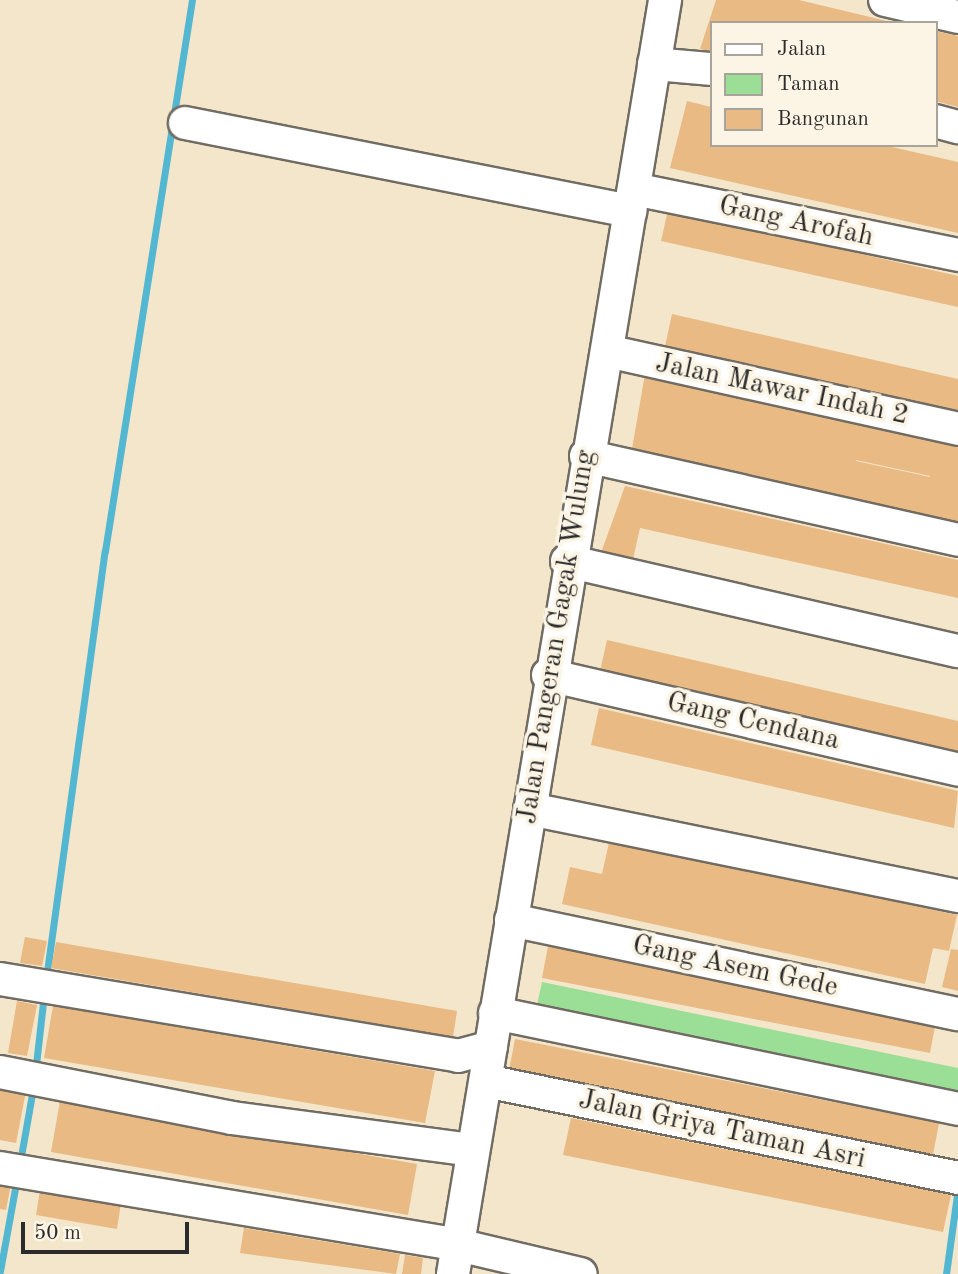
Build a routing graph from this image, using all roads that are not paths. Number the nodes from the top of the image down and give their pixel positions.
1 (665, 0) edge
2 (885, 0) edge
3 (958, 17) edge
4 (654, 64) junction
5 (704, 75) edge
6 (937, 122) edge
7 (185, 123) dead end
8 (958, 127) edge
9 (937, 135) edge
10 (958, 140) edge
11 (632, 200) junction
12 (958, 255) edge
13 (607, 351) junction
14 (958, 429) edge
15 (586, 456) junction
16 (958, 540) edge
17 (567, 561) junction
18 (958, 651) edge
19 (548, 675) junction
20 (958, 770) edge
21 (530, 809) junction
22 (958, 896) edge
23 (512, 913) junction
24 (0, 979) edge
25 (958, 999) edge
26 (495, 1013) junction
27 (958, 1014) edge
28 (491, 1047) junction
29 (23, 1075) edge
30 (486, 1081) junction
31 (958, 1109) edge
32 (473, 1150) junction
33 (12, 1170) edge
34 (954, 1177) edge
35 (455, 1260) edge
36 (582, 1274) edge

1 - 4 street, Jalan Pangeran Gagak Wulung
2 - 3 street
4 - 5 street
4 - 11 street, Jalan Pangeran Gagak Wulung
6 - 8 street
7 - 11 street, Gang Arofah
9 - 10 street
11 - 12 street, Gang Arofah
11 - 13 street, Jalan Pangeran Gagak Wulung
13 - 14 street, Jalan Mawar Indah 2
13 - 15 street, Jalan Pangeran Gagak Wulung
15 - 16 street
15 - 17 street, Jalan Pangeran Gagak Wulung
17 - 18 street
17 - 19 street, Jalan Pangeran Gagak Wulung
19 - 20 street, Gang Cendana
19 - 21 street, Jalan Pangeran Gagak Wulung
21 - 22 street
21 - 23 street, Jalan Pangeran Gagak Wulung
23 - 25 street, Gang Asem Gede
23 - 26 street, Jalan Pangeran Gagak Wulung
23 - 27 street, Gang Asem Gede
24 - 28 street
26 - 28 street, Jalan Pangeran Gagak Wulung
26 - 31 street
28 - 30 street, Jalan Pangeran Gagak Wulung
29 - 32 street
30 - 32 street, Jalan Pangeran Gagak Wulung
30 - 34 street, Jalan Griya Taman Asri
32 - 35 street, Jalan Pangeran Gagak Wulung
33 - 35 street
35 - 36 street

